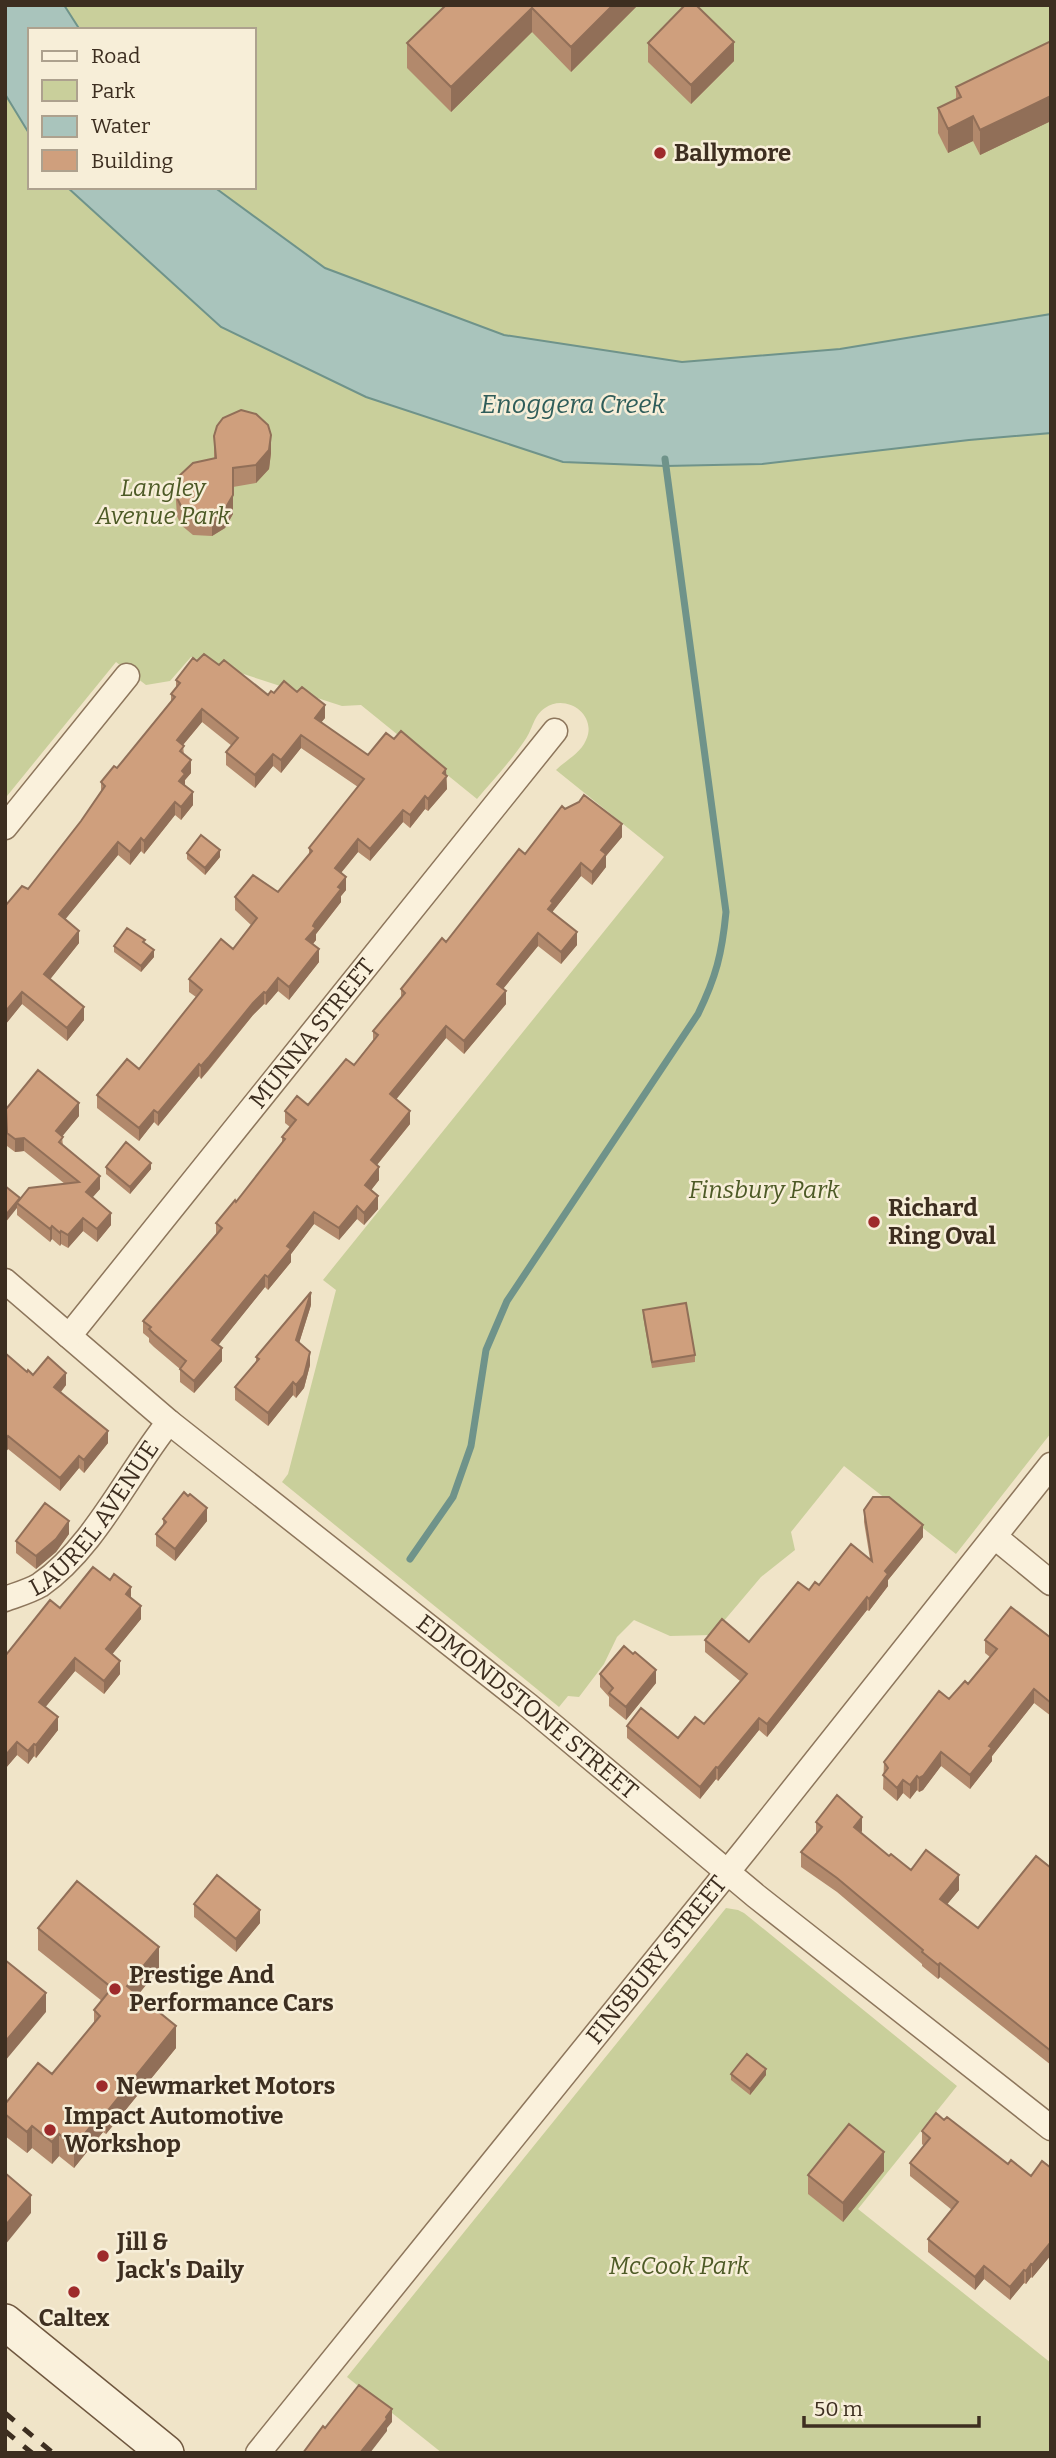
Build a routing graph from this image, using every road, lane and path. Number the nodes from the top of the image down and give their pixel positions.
1 (127, 676) dead end
2 (555, 732) dead end
3 (5, 827) edge
4 (5, 1281) edge
5 (69, 1335) junction
6 (169, 1422) junction
7 (1051, 1465) edge
8 (995, 1537) junction
9 (1051, 1583) edge
10 (5, 1599) edge
11 (727, 1872) junction
12 (1051, 2128) edge
13 (5, 2322) edge
14 (166, 2453) edge
15 (257, 2453) edge

1 - 3 street
2 - 5 street, MUNNA STREET
4 - 5 street, EDMONDSTONE STREET
5 - 6 street, EDMONDSTONE STREET
6 - 10 street, LAUREL AVENUE
6 - 11 street, EDMONDSTONE STREET
7 - 8 street, FINSBURY STREET
8 - 9 street
8 - 11 street, FINSBURY STREET
11 - 12 street, EDMONDSTONE STREET
11 - 15 street, FINSBURY STREET
13 - 14 main road

